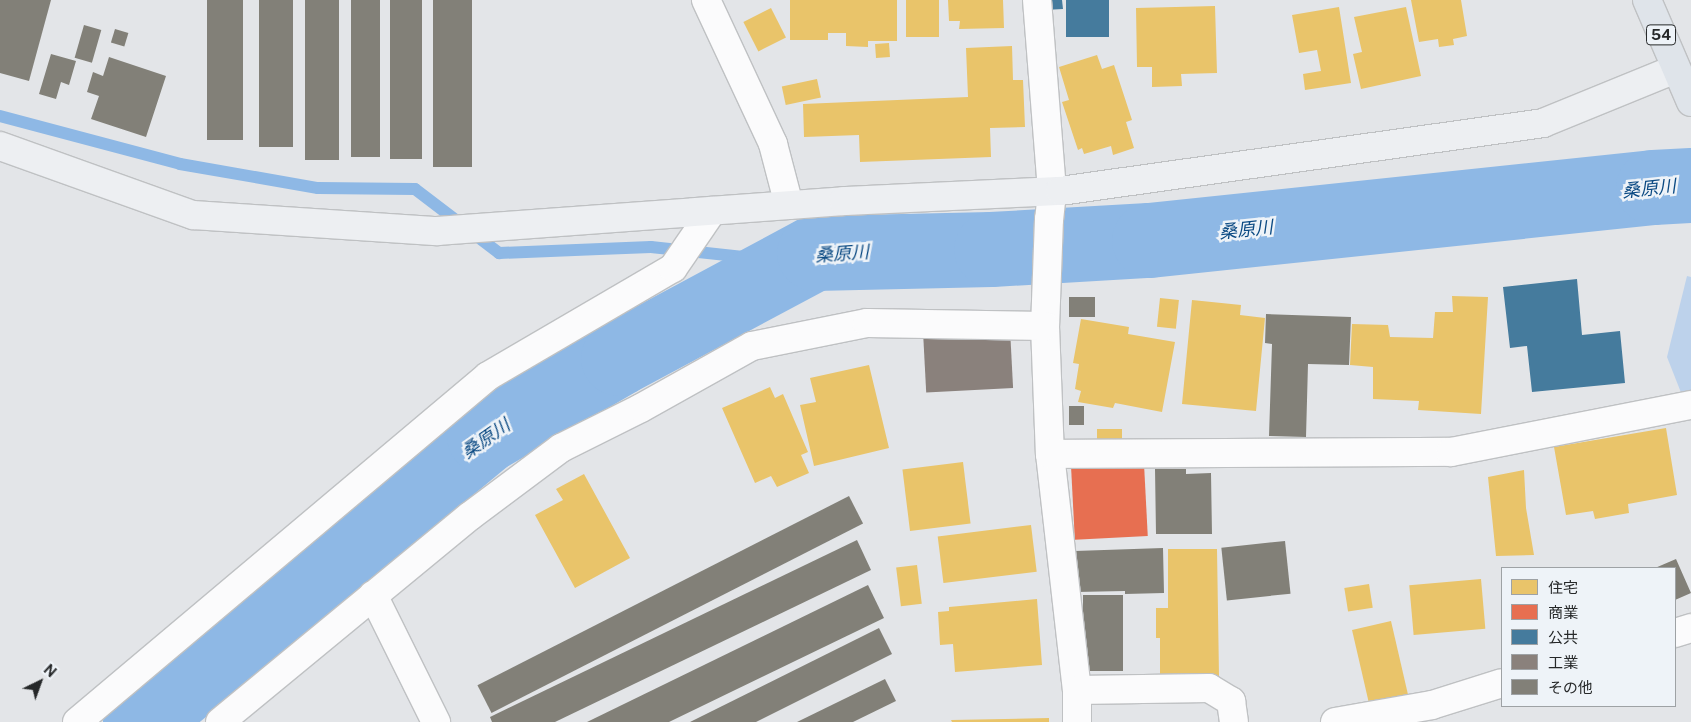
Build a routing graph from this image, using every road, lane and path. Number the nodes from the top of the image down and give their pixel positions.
1 (706, 0) edge
2 (1037, 0) edge
3 (1647, 0) edge
4 (1676, 69) junction
5 (1691, 102) edge
6 (0, 146) edge
7 (1052, 192) junction
8 (789, 205) junction
9 (712, 211) junction
10 (1045, 326) junction
11 (1691, 406) edge
12 (1050, 454) junction
13 (373, 595) junction
14 (1691, 628) edge
15 (1676, 633) edge
16 (1501, 683) edge
17 (1076, 690) junction
18 (77, 722) edge
19 (220, 722) edge
20 (436, 722) edge
21 (1077, 722) edge
22 (1234, 722) edge
23 (1335, 722) edge

1 - 8 street
2 - 7 street
3 - 4 main road, 54
4 - 5 main road, 54
4 - 7 street
6 - 9 street
7 - 8 street
7 - 10 street
8 - 9 street
9 - 18 street
10 - 12 street
10 - 13 street
11 - 12 street
12 - 17 street
13 - 19 street
13 - 20 street
14 - 15 street
16 - 23 street
17 - 21 street
17 - 22 street

